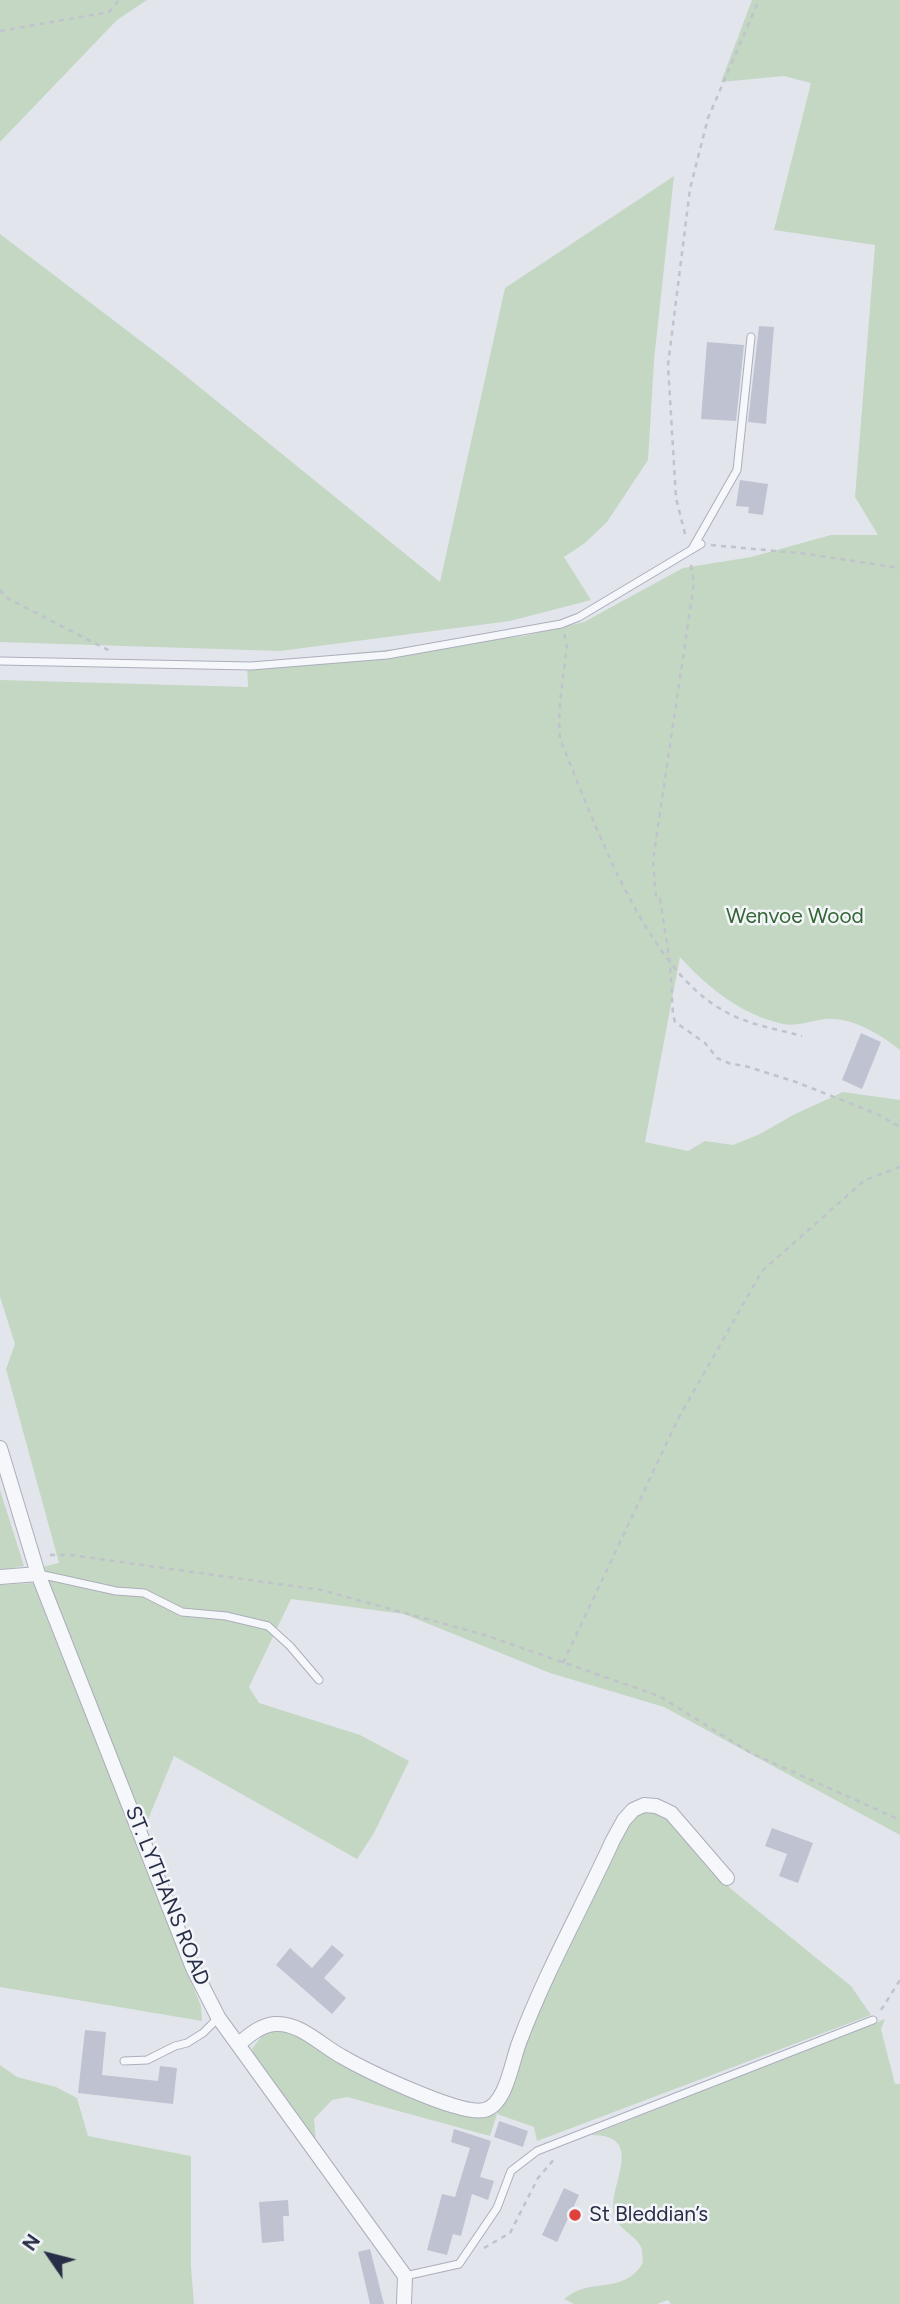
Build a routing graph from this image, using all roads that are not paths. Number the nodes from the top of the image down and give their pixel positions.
1 (751, 337) dead end
2 (701, 544) road end
3 (691, 551) junction
4 (0, 661) edge
5 (0, 1448) edge
6 (38, 1574) junction
7 (0, 1577) edge
8 (318, 1680) dead end
9 (727, 1878) dead end
10 (218, 2017) junction
11 (873, 2020) road end
12 (239, 2044) junction
13 (124, 2062) dead end
14 (405, 2276) junction
15 (404, 2304) edge

1 - 3 lane
2 - 3 lane
3 - 4 lane
5 - 6 street, ST. LYTHANS ROAD
6 - 7 street
6 - 8 lane
6 - 10 street, ST. LYTHANS ROAD
9 - 12 street
10 - 12 street, ST. LYTHANS ROAD
10 - 13 lane
11 - 14 lane
12 - 14 street, ST. LYTHANS ROAD
14 - 15 street

